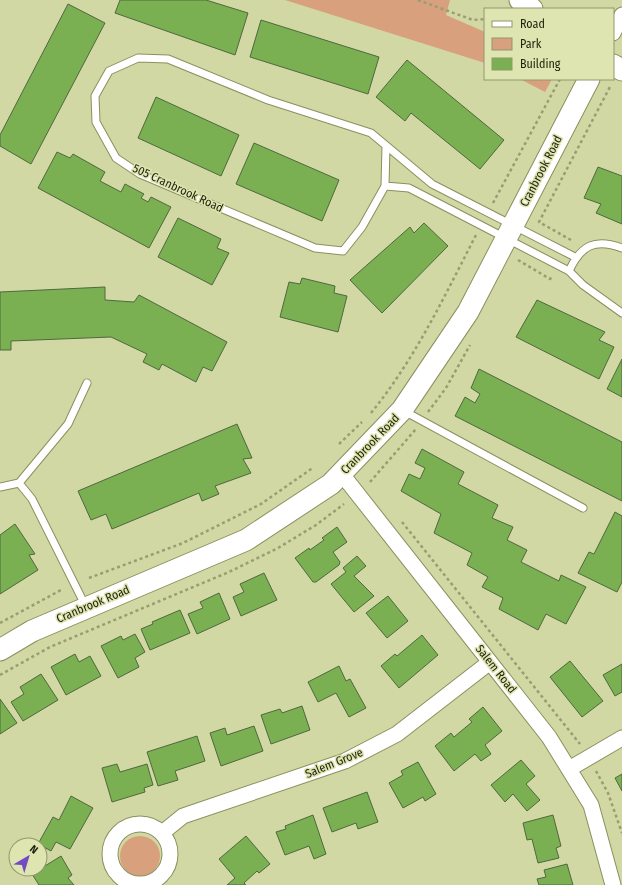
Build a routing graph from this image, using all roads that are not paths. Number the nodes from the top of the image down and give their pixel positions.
1 (520, 0) edge
2 (531, 8) edge
3 (622, 16) edge
4 (614, 31) edge
5 (588, 80) edge
6 (386, 146) junction
7 (385, 186) junction
8 (510, 232) junction
9 (622, 248) edge
10 (573, 256) junction
11 (566, 270) junction
12 (622, 312) edge
13 (87, 383) dead end
14 (402, 410) junction
15 (341, 473) junction
16 (19, 483) junction
17 (0, 487) edge
18 (583, 508) dead end
19 (86, 607) junction
20 (0, 650) edge
21 (490, 662) junction
22 (622, 738) edge
23 (569, 769) junction
24 (162, 833) junction
25 (613, 885) edge

1 - 2 street
3 - 4 street
5 - 8 street, Cranbrook Road
6 - 7 lane, 505 Cranbrook Road
6 - 7 lane, 505 Cranbrook Road
6 - 8 lane, 505 Cranbrook Road
7 - 8 lane
8 - 10 lane
8 - 11 lane
8 - 14 street, Cranbrook Road
9 - 10 lane
10 - 11 lane
11 - 12 lane
13 - 16 lane
14 - 15 street, Cranbrook Road
14 - 18 lane
15 - 19 street, Cranbrook Road
15 - 21 street, Salem Road
16 - 17 lane
16 - 19 lane
19 - 20 street, Cranbrook Road
21 - 23 street, Salem Road
21 - 24 street, Salem Grove
22 - 23 street
23 - 25 street, Salem Road
24 - 24 street

